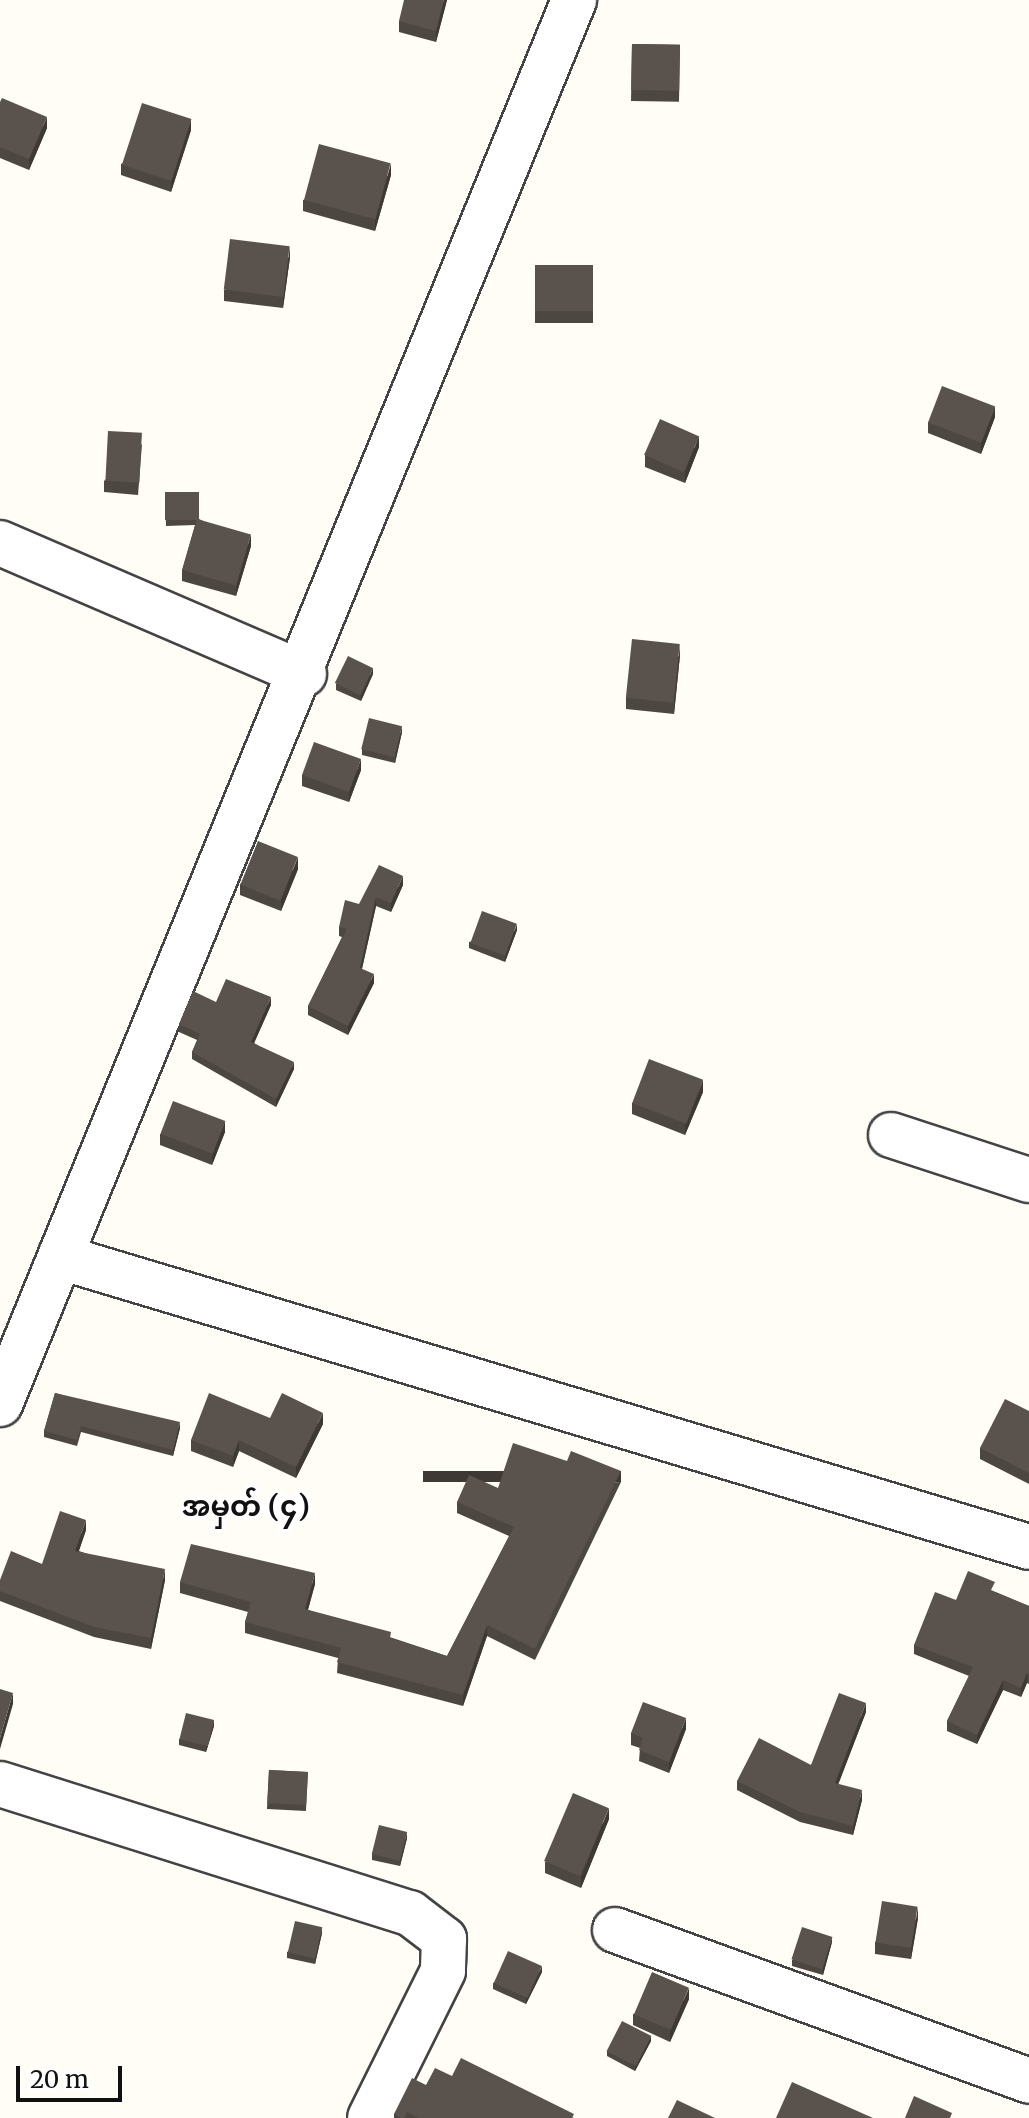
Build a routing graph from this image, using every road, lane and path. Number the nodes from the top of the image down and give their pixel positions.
1 (574, 0) edge
2 (0, 543) edge
3 (304, 674) junction
4 (891, 1135) dead end
5 (1029, 1180) edge
6 (60, 1257) junction
7 (0, 1404) edge
8 (1029, 1547) edge
9 (0, 1784) edge
10 (615, 1930) dead end
11 (1029, 2081) edge
12 (370, 2118) edge

1 - 3 street
2 - 3 street
3 - 6 street
4 - 5 street
6 - 7 street
6 - 8 street
9 - 12 street
10 - 11 street

